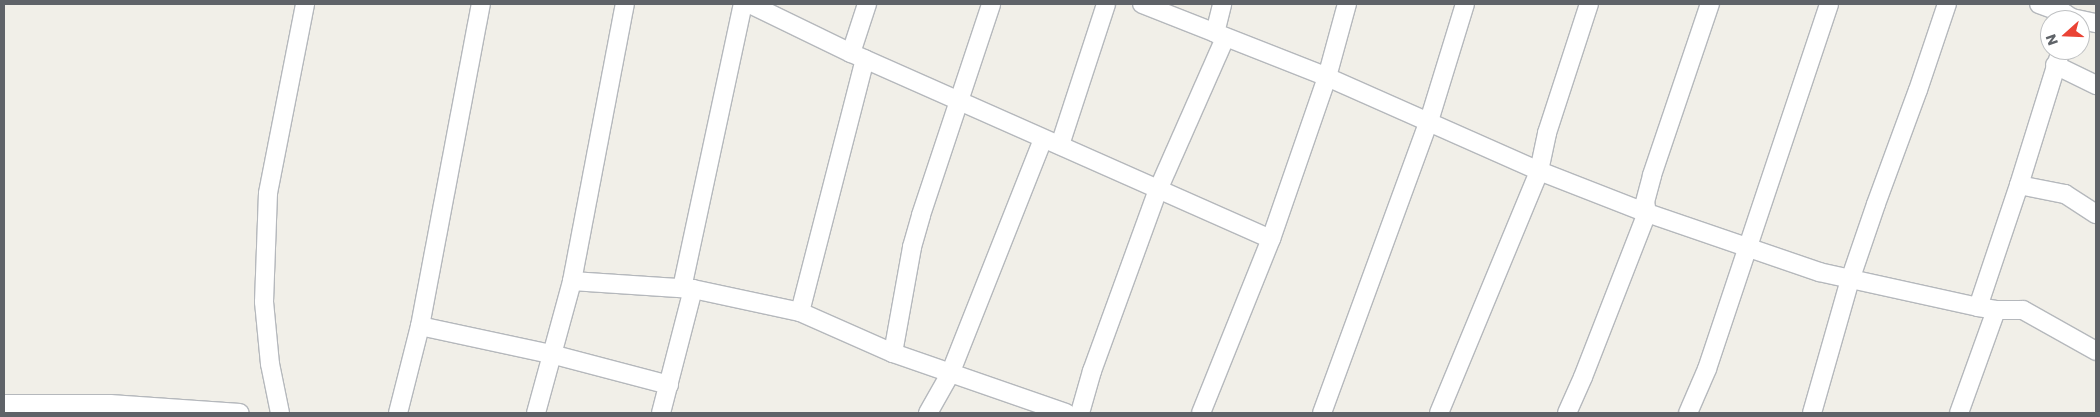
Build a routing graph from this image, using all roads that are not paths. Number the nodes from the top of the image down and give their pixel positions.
1 (305, 4) edge
2 (481, 4) edge
3 (625, 4) edge
4 (743, 4) edge
5 (750, 4) edge
6 (867, 4) edge
7 (991, 4) edge
8 (1106, 4) edge
9 (1142, 4) edge
10 (1222, 4) edge
11 (1347, 4) edge
12 (1465, 4) edge
13 (1589, 4) edge
14 (1710, 4) edge
15 (1830, 4) edge
16 (1947, 4) edge
17 (2040, 4) edge
18 (2053, 10) edge
19 (1220, 36) junction
20 (858, 56) junction
21 (2057, 60) edge
22 (2061, 60) edge
23 (1327, 77) junction
24 (2096, 85) edge
25 (959, 100) junction
26 (1429, 121) junction
27 (1043, 139) junction
28 (1060, 145) junction
29 (1539, 171) junction
30 (2019, 185) junction
31 (1158, 190) junction
32 (1647, 213) junction
33 (2096, 214) edge
34 (1271, 239) junction
35 (1748, 246) junction
36 (1850, 280) junction
37 (572, 281) junction
38 (688, 289) junction
39 (1978, 307) junction
40 (1996, 310) junction
41 (800, 312) junction
42 (420, 326) junction
43 (2096, 351) edge
44 (893, 353) junction
45 (551, 354) junction
46 (950, 374) junction
47 (669, 385) junction
48 (14, 407) edge
49 (240, 413) edge
50 (280, 413) edge
51 (398, 413) edge
52 (536, 413) edge
53 (661, 413) edge
54 (928, 413) edge
55 (1066, 413) edge
56 (1080, 413) edge
57 (1201, 413) edge
58 (1322, 413) edge
59 (1439, 413) edge
60 (1567, 413) edge
61 (1688, 413) edge
62 (1812, 413) edge
63 (1959, 413) edge

1 - 50 street
2 - 42 street
3 - 37 street
4 - 38 street
5 - 20 street
6 - 20 street
7 - 25 street
8 - 28 street
9 - 19 street
10 - 19 street
11 - 23 street
12 - 26 street
13 - 29 street
14 - 32 street
15 - 35 street
16 - 36 street
17 - 18 street
19 - 23 street
19 - 31 street
20 - 25 street
20 - 41 street
21 - 30 street
22 - 24 street
23 - 26 street
23 - 34 street
25 - 27 street
25 - 44 street
26 - 29 street
26 - 58 street
27 - 28 street
27 - 46 street
28 - 31 street
29 - 32 street
29 - 59 street
30 - 33 street
30 - 39 street
31 - 34 street
31 - 56 street
32 - 35 street
32 - 60 street
34 - 57 street
35 - 36 street
35 - 61 street
36 - 39 street
36 - 62 street
37 - 38 street
37 - 45 street
38 - 41 street
38 - 47 street
39 - 40 street
40 - 43 street
40 - 63 street
41 - 44 street
42 - 45 street
42 - 51 street
44 - 46 street
45 - 47 street
45 - 52 street
46 - 54 street
46 - 55 street
47 - 53 street
48 - 49 street

